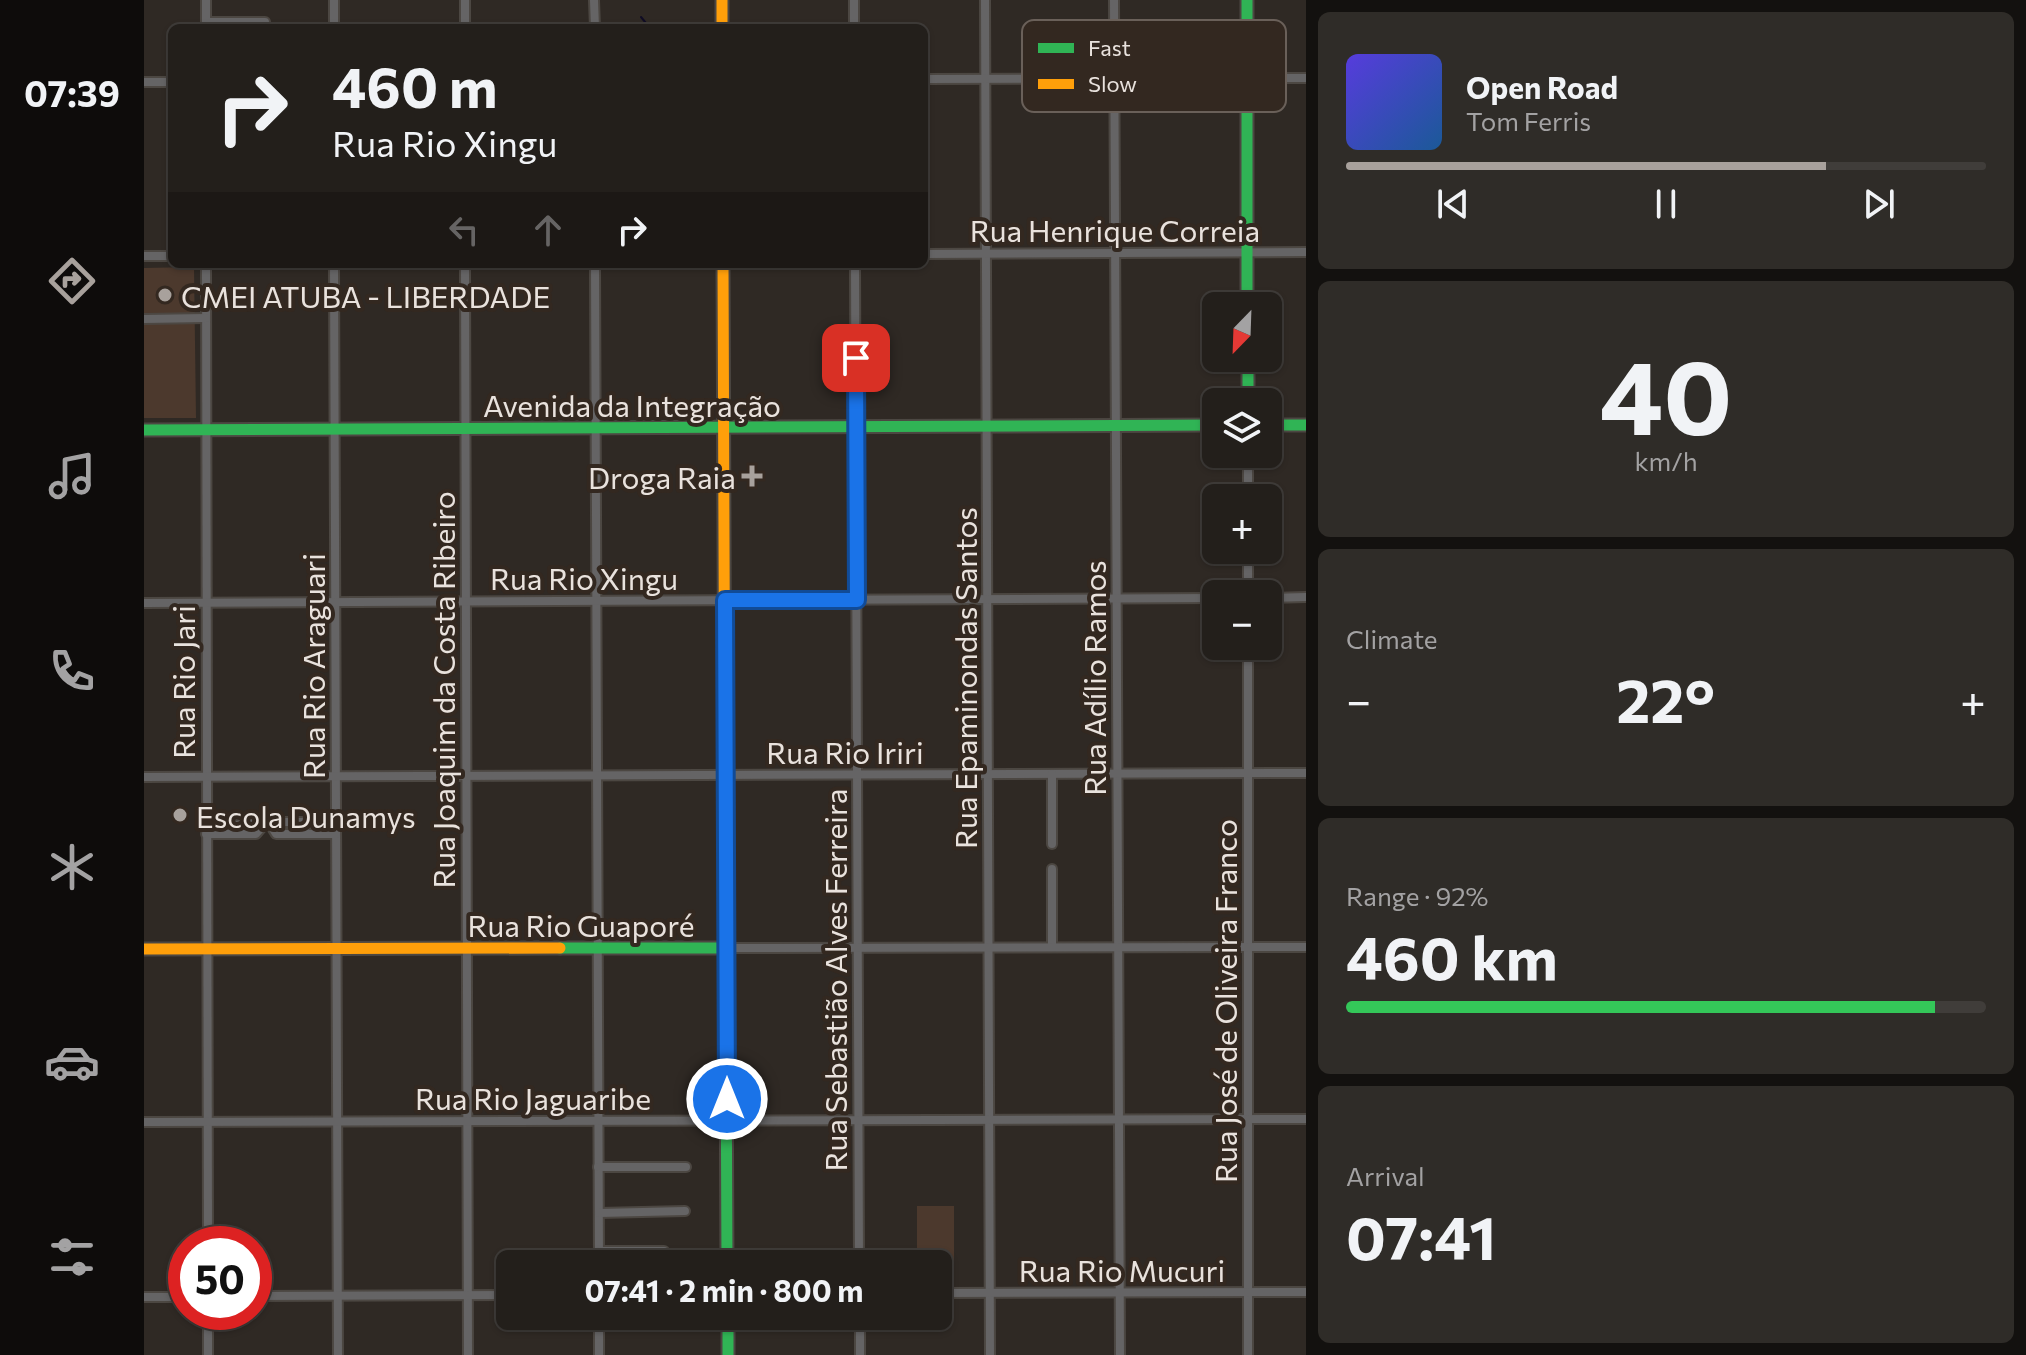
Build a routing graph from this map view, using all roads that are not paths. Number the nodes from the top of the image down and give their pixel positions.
1 (206, 0) edge
2 (334, 0) edge
3 (465, 0) edge
4 (594, 0) edge
5 (722, 0) edge
6 (854, 0) edge
7 (985, 0) edge
8 (265, 22) dead end
9 (206, 24) edge
10 (226, 24) edge
11 (334, 24) edge
12 (465, 24) edge
13 (595, 24) edge
14 (722, 24) edge
15 (854, 24) edge
16 (928, 79) edge
17 (985, 79) junction
18 (1022, 79) edge
19 (144, 82) edge
20 (168, 82) edge
21 (1114, 112) edge
22 (1247, 112) edge
23 (1306, 252) edge
24 (986, 253) junction
25 (1115, 253) junction
26 (1247, 253) junction
27 (928, 254) edge
28 (144, 256) edge
29 (168, 256) edge
30 (206, 268) edge
31 (334, 268) edge
32 (465, 268) edge
33 (595, 268) edge
34 (723, 268) edge
35 (855, 268) edge
36 (1247, 292) edge
37 (206, 318) junction
38 (144, 319) edge
39 (1202, 425) edge
40 (1282, 425) edge
41 (1306, 425) edge
42 (987, 426) junction
43 (1116, 426) junction
44 (856, 427) junction
45 (596, 428) junction
46 (724, 428) junction
47 (465, 429) junction
48 (144, 430) edge
49 (206, 430) junction
50 (335, 430) junction
51 (1306, 597) edge
52 (1116, 598) junction
53 (1202, 598) edge
54 (1282, 598) edge
55 (988, 599) junction
56 (725, 600) junction
57 (857, 600) junction
58 (596, 601) junction
59 (336, 602) junction
60 (466, 602) junction
61 (144, 603) edge
62 (206, 603) junction
63 (1248, 660) edge
64 (1248, 773) junction
65 (1306, 773) edge
66 (988, 774) junction
67 (1052, 774) junction
68 (1117, 774) junction
69 (725, 775) junction
70 (857, 775) junction
71 (466, 776) junction
72 (597, 776) junction
73 (144, 777) edge
74 (206, 777) junction
75 (336, 777) junction
76 (206, 834) junction
77 (236, 834) dead end
78 (304, 834) dead end
79 (336, 834) junction
80 (1052, 844) dead end
81 (1052, 869) dead end
82 (988, 947) junction
83 (1052, 947) junction
84 (1118, 947) junction
85 (1248, 947) junction
86 (1306, 947) edge
87 (466, 948) junction
88 (597, 948) junction
89 (726, 948) junction
90 (858, 948) junction
91 (144, 949) edge
92 (206, 949) junction
93 (337, 949) junction
94 (1248, 1119) junction
95 (1306, 1119) edge
96 (859, 1120) junction
97 (989, 1120) junction
98 (1119, 1120) junction
99 (467, 1121) junction
100 (598, 1121) junction
101 (727, 1121) junction
102 (144, 1122) edge
103 (207, 1122) junction
104 (337, 1122) junction
105 (598, 1167) junction
106 (686, 1167) dead end
107 (685, 1211) dead end
108 (599, 1213) junction
109 (208, 1226) edge
110 (599, 1250) edge
111 (727, 1250) edge
112 (859, 1250) edge
113 (1248, 1292) junction
114 (1306, 1292) edge
115 (952, 1293) edge
116 (989, 1293) junction
117 (1120, 1293) junction
118 (468, 1295) junction
119 (496, 1295) edge
120 (272, 1296) edge
121 (337, 1296) junction
122 (144, 1297) edge
123 (168, 1297) edge
124 (208, 1330) edge
125 (599, 1330) edge
126 (728, 1330) edge
127 (860, 1330) edge
128 (208, 1355) edge
129 (338, 1355) edge
130 (468, 1355) edge
131 (599, 1355) edge
132 (728, 1355) edge
133 (860, 1355) edge
134 (990, 1355) edge
135 (1120, 1355) edge
136 (1248, 1355) edge

1 - 9 street
2 - 11 street
3 - 12 street
4 - 13 street
5 - 14 main road
6 - 15 street
7 - 17 street, Rua Epaminondas Santos
8 - 10 street
16 - 17 street
17 - 18 street
17 - 24 street, Rua Epaminondas Santos
19 - 20 street
21 - 25 street, Rua Adílio Ramos
22 - 26 main road
23 - 26 street, Rua Henrique Correia
24 - 25 street, Rua Henrique Correia
24 - 27 street, Rua Henrique Correia
24 - 42 street, Rua Epaminondas Santos
25 - 26 street, Rua Henrique Correia
25 - 43 street, Rua Adílio Ramos
26 - 36 main road
28 - 29 street
30 - 37 street, Rua Rio Jari
31 - 50 street, Rua Rio Araguari
32 - 47 street, Rua Joaquim da Costa Ribeiro
33 - 45 street
34 - 46 main road
35 - 44 street, Rua Sebastião Alves Ferreira
37 - 38 street
37 - 49 street, Rua Rio Jari
39 - 43 main road, Avenida da Integração
40 - 41 main road
42 - 43 main road, Avenida da Integração
42 - 44 main road, Avenida da Integração
42 - 55 street, Rua Epaminondas Santos
43 - 52 street, Rua Adílio Ramos
44 - 46 main road, Avenida da Integração
44 - 57 street, Rua Sebastião Alves Ferreira
45 - 46 main road, Avenida da Integração
45 - 47 main road, Avenida da Integração
45 - 58 street
46 - 56 main road
47 - 50 main road, Avenida da Integração
47 - 60 street, Rua Joaquim da Costa Ribeiro
48 - 49 main road, Avenida da Integração
49 - 50 main road, Avenida da Integração
49 - 62 street, Rua Rio Jari
50 - 59 street, Rua Rio Araguari
51 - 54 street
52 - 53 street, Rua Rio Xingu
52 - 55 street, Rua Rio Xingu
52 - 68 street, Rua Adílio Ramos
55 - 57 street, Rua Rio Xingu
55 - 66 street, Rua Epaminondas Santos
56 - 57 street, Rua Rio Xingu
56 - 58 street, Rua Rio Xingu
56 - 69 main road
57 - 70 street, Rua Sebastião Alves Ferreira
58 - 60 street, Rua Rio Xingu
58 - 72 street
59 - 60 street, Rua Rio Xingu
59 - 62 street, Rua Rio Xingu
59 - 75 street, Rua Rio Araguari
60 - 71 street, Rua Joaquim da Costa Ribeiro
61 - 62 street, Rua Rio Xingu
62 - 74 street, Rua Rio Jari
63 - 64 street, Rua José de Oliveira Franco
64 - 65 street, Rua Rio Iriri
64 - 68 street, Rua Rio Iriri
64 - 85 street, Rua José de Oliveira Franco
66 - 67 street, Rua Rio Iriri
66 - 70 street, Rua Rio Iriri
66 - 82 street, Rua Epaminondas Santos
67 - 68 street, Rua Rio Iriri
67 - 80 street
68 - 84 street, Rua Adílio Ramos
69 - 70 street, Rua Rio Iriri
69 - 72 street, Rua Rio Iriri
69 - 89 main road
70 - 90 street, Rua Sebastião Alves Ferreira
71 - 72 street, Rua Rio Iriri
71 - 75 street, Rua Rio Iriri
71 - 87 street, Rua Joaquim da Costa Ribeiro
72 - 88 street
73 - 74 street, Rua Rio Iriri
74 - 75 street, Rua Rio Iriri
74 - 76 street, Rua Rio Jari
75 - 79 street, Rua Rio Araguari
76 - 77 street
76 - 92 street, Rua Rio Jari
78 - 79 street
79 - 93 street, Rua Rio Araguari
81 - 83 street
82 - 83 street, Rua Rio Guaporé
82 - 90 street, Rua Rio Guaporé
82 - 97 street, Rua Epaminondas Santos
83 - 84 street, Rua Rio Guaporé
84 - 85 street, Rua Rio Guaporé
84 - 98 street, Rua Adílio Ramos
85 - 86 street, Rua Rio Guaporé
85 - 94 street, Rua José de Oliveira Franco
87 - 88 main road, Rua Rio Guaporé
87 - 93 main road, Rua Rio Guaporé
87 - 99 street, Rua Joaquim da Costa Ribeiro
88 - 89 main road, Rua Rio Guaporé
88 - 100 street
89 - 90 street, Rua Rio Guaporé
89 - 101 main road
90 - 96 street, Rua Sebastião Alves Ferreira
91 - 92 main road, Rua Rio Guaporé
92 - 93 main road, Rua Rio Guaporé
92 - 103 street, Rua Rio Jari
93 - 104 street, Rua Rio Araguari
94 - 95 street, Rua Rio Jaguaribe
94 - 98 street, Rua Rio Jaguaribe
94 - 113 street, Rua José de Oliveira Franco
96 - 97 street, Rua Rio Jaguaribe
96 - 101 street, Rua Rio Jaguaribe
96 - 112 street, Rua Sebastião Alves Ferreira
97 - 98 street, Rua Rio Jaguaribe
97 - 116 street, Rua Epaminondas Santos
98 - 117 street, Rua Adílio Ramos
99 - 100 street, Rua Rio Jaguaribe
99 - 104 street, Rua Rio Jaguaribe
99 - 118 street, Rua Joaquim da Costa Ribeiro
100 - 101 street, Rua Rio Jaguaribe
100 - 105 street
101 - 111 main road
102 - 103 street, Rua Rio Jaguaribe
103 - 104 street, Rua Rio Jaguaribe
103 - 109 street, Rua Rio Jari
104 - 121 street, Rua Rio Araguari
105 - 106 street
105 - 108 street
107 - 108 street
108 - 110 street
113 - 114 street, Rua Rio Mucuri
113 - 117 street, Rua Rio Mucuri
113 - 136 street, Rua José de Oliveira Franco
115 - 116 street, Rua Rio Mucuri
116 - 117 street, Rua Rio Mucuri
116 - 134 street, Rua Epaminondas Santos
117 - 135 street, Rua Adílio Ramos
118 - 119 street
118 - 121 street
118 - 130 street, Rua Joaquim da Costa Ribeiro
120 - 121 street
121 - 129 street, Rua Rio Araguari
122 - 123 street
124 - 128 street
125 - 131 street
126 - 132 main road
127 - 133 street

